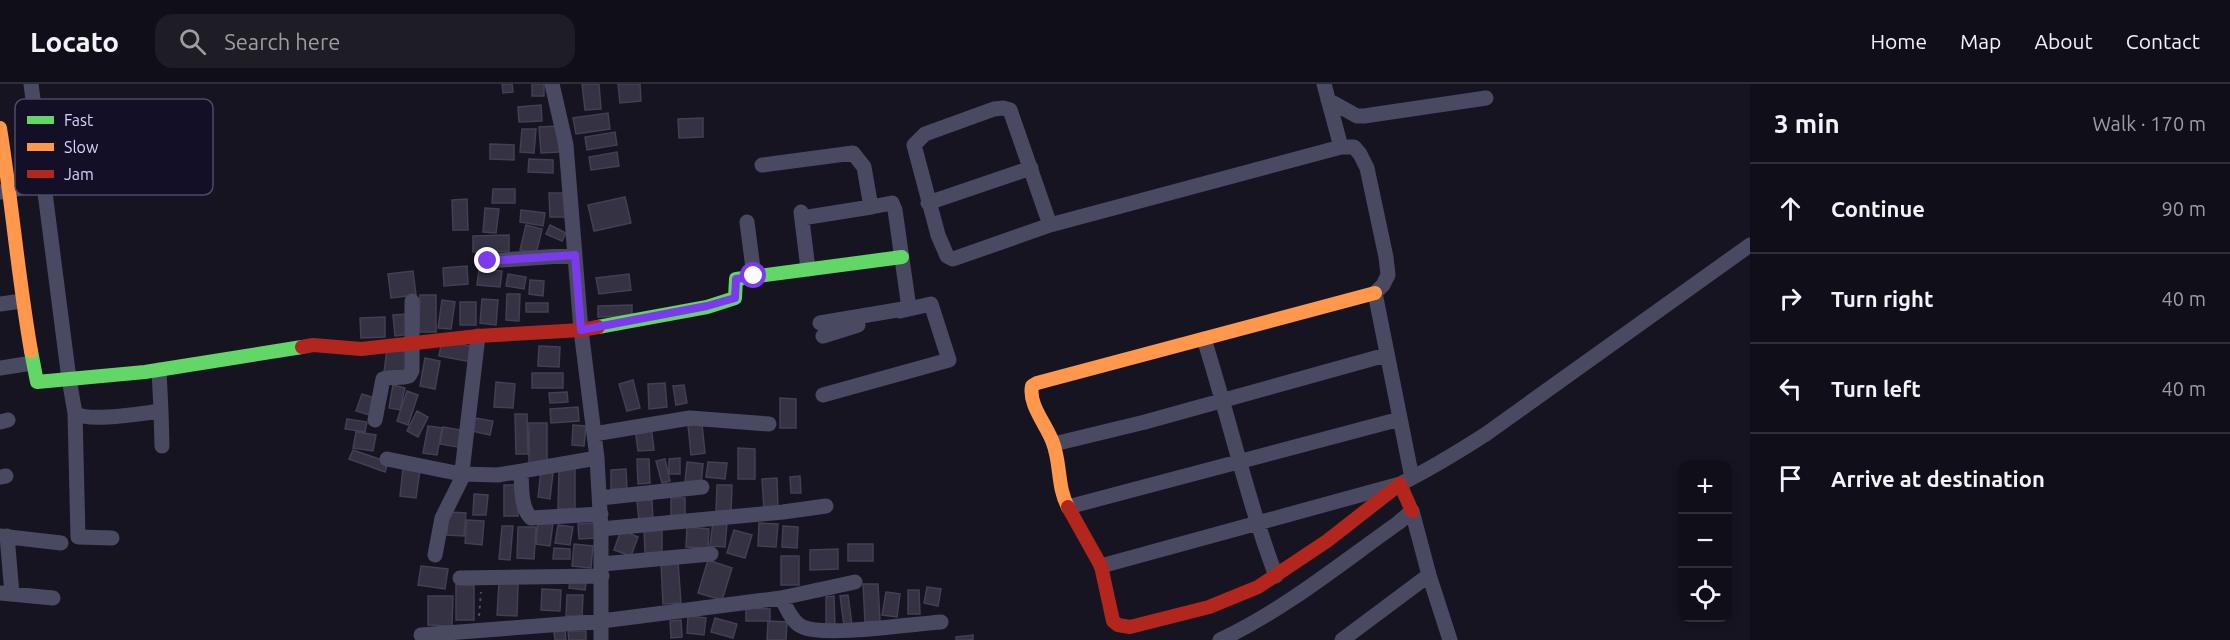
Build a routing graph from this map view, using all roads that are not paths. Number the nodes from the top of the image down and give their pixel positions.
1 (31, 84) edge
2 (552, 84) edge
3 (1324, 84) edge
4 (1486, 98) dead end
5 (33, 99) edge
6 (1328, 100) junction
7 (0, 128) edge
8 (1341, 147) junction
9 (762, 165) dead end
10 (1031, 168) junction
11 (5, 191) edge
12 (45, 195) edge
13 (928, 203) junction
14 (871, 207) junction
15 (747, 222) dead end
16 (1050, 225) junction
17 (1750, 245) edge
18 (575, 255) junction
19 (902, 257) junction
20 (488, 261) dead end
21 (807, 269) junction
22 (754, 276) junction
23 (1375, 293) junction
24 (22, 301) junction
25 (412, 301) dead end
26 (0, 304) edge
27 (909, 308) junction
28 (581, 330) junction
29 (822, 330) dead end
30 (478, 336) junction
31 (1203, 339) junction
32 (413, 342) junction
33 (1386, 355) junction
34 (32, 363) junction
35 (0, 368) edge
36 (159, 370) junction
37 (69, 379) junction
38 (823, 395) dead end
39 (1223, 400) junction
40 (161, 411) junction
41 (77, 414) junction
42 (1400, 419) junction
43 (375, 420) dead end
44 (770, 424) dead end
45 (594, 434) junction
46 (1054, 444) junction
47 (162, 446) dead end
48 (597, 458) junction
49 (387, 459) dead end
50 (1240, 461) junction
51 (521, 472) junction
52 (461, 474) junction
53 (1405, 486) junction
54 (702, 487) dead end
55 (600, 498) junction
56 (826, 506) dead end
57 (1068, 507) junction
58 (1412, 511) junction
59 (601, 521) junction
60 (1257, 524) junction
61 (4, 536) edge
62 (112, 538) dead end
63 (61, 543) dead end
64 (711, 554) dead end
65 (435, 555) dead end
66 (1101, 566) junction
67 (602, 570) junction
68 (1429, 575) junction
69 (1276, 576) junction
70 (460, 578) dead end
71 (855, 582) dead end
72 (6, 593) edge
73 (52, 598) dead end
74 (781, 598) junction
75 (602, 621) junction
76 (941, 622) dead end
77 (421, 635) dead end
78 (601, 640) edge
79 (1220, 640) edge
80 (1342, 640) edge
81 (1450, 640) edge

1 - 5 street
2 - 18 street
3 - 6 street
4 - 6 street
6 - 8 street
7 - 11 street
8 - 16 street
8 - 23 street
9 - 14 street
10 - 13 street
10 - 13 street
10 - 16 street
11 - 24 street
12 - 37 street
13 - 16 street
14 - 19 street
14 - 21 street
15 - 22 street
17 - 53 street
18 - 20 street
18 - 28 street
19 - 21 street
19 - 27 street
21 - 22 street
22 - 28 street
23 - 31 street
23 - 33 street
24 - 26 street
24 - 34 street
25 - 32 street
27 - 29 street
27 - 38 street
28 - 30 street
28 - 45 street
30 - 32 street
30 - 52 street
31 - 39 street
31 - 46 street
32 - 36 street
32 - 43 street
33 - 39 street
33 - 42 street
34 - 35 street
34 - 37 street
36 - 37 street
36 - 40 street
37 - 41 street
39 - 46 street
39 - 50 street
40 - 41 street
40 - 47 street
41 - 62 street
42 - 50 street
42 - 53 street
44 - 45 street
45 - 48 street
46 - 57 street
48 - 51 street
48 - 55 street
49 - 52 street
50 - 57 street
50 - 60 street
51 - 52 street
51 - 59 street
52 - 65 street
53 - 58 street
53 - 60 street
53 - 69 street
54 - 55 street
55 - 59 street
56 - 59 street
57 - 66 street
58 - 68 street
58 - 79 street
59 - 67 street
60 - 66 street
60 - 69 street
61 - 63 street
61 - 72 street
64 - 67 street
66 - 69 street
67 - 70 street
67 - 75 street
68 - 80 street
68 - 81 street
71 - 74 street
72 - 73 street
74 - 75 street
74 - 76 street
75 - 77 street
75 - 78 street

